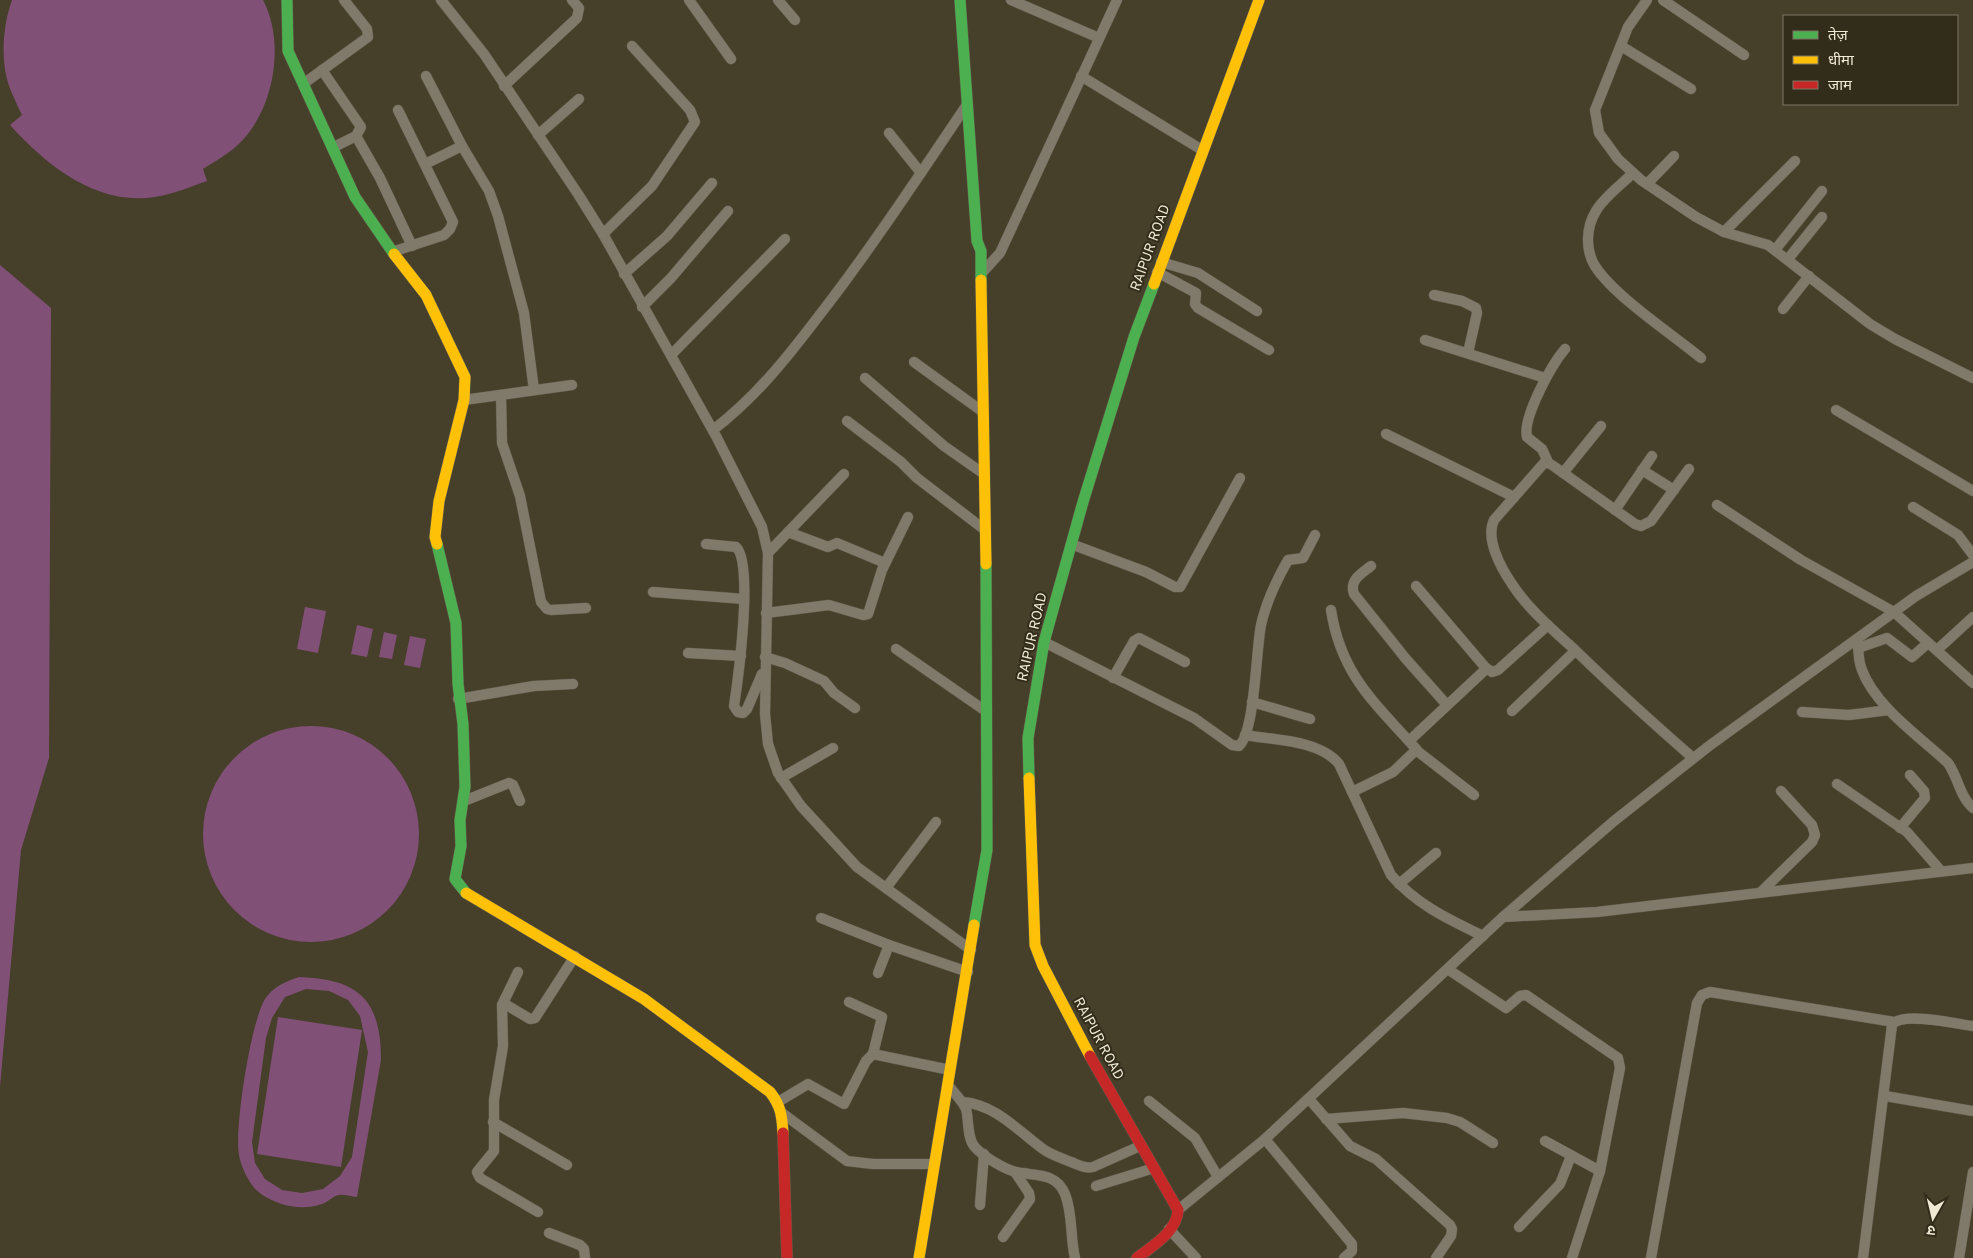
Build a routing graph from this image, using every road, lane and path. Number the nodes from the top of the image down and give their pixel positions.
1 (287, 0) edge
2 (344, 0) edge
3 (441, 0) edge
4 (689, 0) edge
5 (778, 0) edge
6 (960, 0) edge
7 (967, 0) edge
8 (1011, 0) edge
9 (1117, 0) edge
10 (1259, 0) edge
11 (1647, 0) edge
12 (1663, 0) edge
13 (577, 1) edge
14 (795, 20) dead end
15 (1099, 38) junction
16 (632, 46) dead end
17 (1621, 46) junction
18 (1744, 55) dead end
19 (731, 59) dead end
20 (322, 70) junction
21 (426, 76) dead end
22 (1081, 76) junction
23 (303, 84) junction
24 (504, 86) junction
25 (1691, 89) dead end
26 (579, 99) dead end
27 (966, 106) junction
28 (398, 110) dead end
29 (889, 133) dead end
30 (538, 135) junction
31 (356, 136) junction
32 (462, 146) junction
33 (332, 148) junction
34 (1202, 150) junction
35 (1674, 156) dead end
36 (1795, 161) dead end
37 (425, 164) junction
38 (921, 173) junction
39 (1633, 173) junction
40 (712, 183) dead end
41 (1647, 184) junction
42 (1822, 191) dead end
43 (728, 210) dead end
44 (1822, 217) dead end
45 (1724, 232) junction
46 (603, 234) junction
47 (785, 239) dead end
48 (412, 246) junction
49 (1775, 250) junction
50 (981, 251) junction
51 (392, 252) junction
52 (1788, 259) junction
53 (1159, 267) junction
54 (624, 274) junction
55 (981, 274) junction
56 (1809, 276) junction
57 (1434, 295) dead end
58 (642, 307) junction
59 (1783, 309) dead end
60 (1257, 311) dead end
61 (1425, 340) dead end
62 (1565, 349) dead end
63 (1269, 350) dead end
64 (1468, 353) junction
65 (671, 355) junction
66 (1701, 358) dead end
67 (914, 362) dead end
68 (865, 378) dead end
69 (1545, 378) junction
70 (1973, 378) edge
71 (572, 385) dead end
72 (534, 390) junction
73 (501, 395) junction
74 (464, 400) junction
75 (1836, 410) dead end
76 (983, 412) junction
77 (847, 421) dead end
78 (1601, 426) dead end
79 (713, 430) junction
80 (1386, 434) dead end
81 (1652, 456) dead end
82 (1548, 462) junction
83 (1689, 469) dead end
84 (1642, 470) junction
85 (1563, 473) junction
86 (844, 474) dead end
87 (984, 474) junction
88 (1240, 478) dead end
89 (1674, 490) junction
90 (1973, 491) edge
91 (1514, 497) junction
92 (1717, 505) dead end
93 (1913, 507) dead end
94 (1615, 510) junction
95 (908, 518) dead end
96 (985, 530) junction
97 (788, 532) junction
98 (1314, 534) dead end
99 (706, 544) dead end
100 (1071, 544) junction
101 (768, 553) junction
102 (1973, 555) edge
103 (1973, 562) edge
104 (885, 563) junction
105 (1371, 566) dead end
106 (1416, 586) dead end
107 (653, 592) dead end
108 (744, 600) junction
109 (586, 608) dead end
110 (1331, 610) dead end
111 (1894, 612) junction
112 (766, 613) junction
113 (1973, 617) edge
114 (1548, 625) junction
115 (1044, 642) junction
116 (1928, 643) junction
117 (1858, 644) junction
118 (896, 649) dead end
119 (1937, 650) junction
120 (1575, 651) junction
121 (688, 653) dead end
122 (740, 656) junction
123 (765, 657) junction
124 (1185, 662) dead end
125 (765, 668) junction
126 (1486, 669) junction
127 (1113, 678) junction
128 (1971, 679) edge
129 (573, 684) dead end
130 (458, 699) junction
131 (1252, 702) junction
132 (1447, 705) junction
133 (855, 708) dead end
134 (1889, 710) junction
135 (1512, 711) dead end
136 (987, 712) junction
137 (1802, 712) dead end
138 (1310, 719) dead end
139 (1245, 735) junction
140 (1409, 741) junction
141 (833, 748) dead end
142 (1417, 750) junction
143 (1693, 758) junction
144 (1910, 775) dead end
145 (782, 778) junction
146 (1837, 784) dead end
147 (1781, 791) dead end
148 (1352, 792) junction
149 (1474, 795) dead end
150 (464, 801) junction
151 (520, 801) dead end
152 (1973, 808) edge
153 (936, 822) dead end
154 (1900, 828) junction
155 (1436, 852) dead end
156 (1973, 868) edge
157 (1941, 871) junction
158 (1398, 884) junction
159 (886, 888) junction
160 (1761, 892) junction
161 (1503, 917) junction
162 (821, 918) dead end
163 (1483, 936) junction
164 (889, 945) junction
165 (971, 950) junction
166 (575, 956) junction
167 (1449, 970) junction
168 (518, 972) dead end
169 (878, 972) dead end
170 (968, 972) junction
171 (850, 1002) dead end
172 (503, 1003) junction
173 (1894, 1022) junction
174 (1973, 1026) edge
175 (873, 1054) junction
176 (950, 1070) junction
177 (948, 1085) junction
178 (1885, 1096) junction
179 (1309, 1099) junction
180 (1149, 1101) dead end
181 (963, 1102) junction
182 (780, 1108) junction
183 (1973, 1111) edge
184 (1326, 1119) junction
185 (493, 1122) junction
186 (1265, 1139) junction
187 (1545, 1141) dead end
188 (1493, 1143) dead end
189 (1140, 1146) junction
190 (984, 1154) junction
191 (1571, 1156) junction
192 (934, 1164) junction
193 (567, 1165) dead end
194 (1154, 1168) junction
195 (1600, 1171) junction
196 (1015, 1172) junction
197 (1973, 1172) edge
198 (1218, 1177) junction
199 (1096, 1186) dead end
200 (980, 1205) dead end
201 (1178, 1210) junction
202 (538, 1212) dead end
203 (1519, 1227) dead end
204 (1169, 1230) junction
205 (549, 1233) dead end
206 (1003, 1237) dead end
207 (585, 1258) edge
208 (787, 1258) edge
209 (919, 1258) edge
210 (1075, 1258) edge
211 (1137, 1258) edge
212 (1196, 1258) edge
213 (1344, 1258) edge
214 (1436, 1258) edge
215 (1572, 1258) edge
216 (1651, 1258) edge
217 (1863, 1258) edge
218 (1960, 1258) edge

1 - 23 street
2 - 20 street
3 - 24 street
4 - 19 street
5 - 14 street
6 - 27 street
7 - 50 street
8 - 15 street
9 - 15 street
10 - 34 street, RAIPUR ROAD
11 - 17 street
12 - 18 street
13 - 24 street
15 - 22 street
16 - 46 street
17 - 25 street
17 - 39 street
20 - 23 street
20 - 31 street
21 - 32 street
22 - 34 street
22 - 55 street
23 - 33 street
24 - 30 street
26 - 30 street
27 - 38 street
27 - 50 street
28 - 37 street
29 - 38 street
30 - 46 street
31 - 33 street
31 - 48 street
32 - 37 street
32 - 72 street
33 - 51 street
34 - 53 street, RAIPUR ROAD
35 - 41 street
36 - 45 street
37 - 48 street
38 - 79 street
39 - 41 street
39 - 66 street
40 - 54 street
41 - 45 street
42 - 49 street
43 - 58 street
44 - 52 street
45 - 49 street
46 - 54 street
47 - 65 street
48 - 51 street
49 - 52 street
50 - 55 street
51 - 74 street
52 - 56 street
53 - 60 street
53 - 63 street
53 - 100 street, RAIPUR ROAD
54 - 58 street
55 - 76 street
56 - 59 street
56 - 70 street
57 - 64 street
58 - 65 street
61 - 64 street
62 - 69 street
64 - 69 street
65 - 79 street
67 - 76 street
68 - 87 street
69 - 82 street
71 - 72 street
72 - 73 street
73 - 74 street
73 - 109 street
74 - 130 street
75 - 90 street
76 - 87 street
77 - 96 street
78 - 85 street
79 - 101 street
80 - 91 street
81 - 84 street
82 - 85 street
82 - 91 street
83 - 89 street
84 - 89 street
84 - 94 street
85 - 94 street
86 - 97 street
87 - 96 street
88 - 100 street
89 - 94 street
91 - 114 street
92 - 111 street
93 - 102 street
95 - 104 street
96 - 136 street
97 - 101 street
97 - 104 street
98 - 131 street
99 - 108 street
100 - 115 street, RAIPUR ROAD
101 - 112 street
103 - 111 street
104 - 112 street
105 - 132 street
106 - 126 street
107 - 108 street
108 - 122 street
110 - 140 street
111 - 116 street
111 - 117 street
112 - 123 street
113 - 119 street
114 - 120 street
114 - 126 street
115 - 127 street
115 - 189 street, RAIPUR ROAD
116 - 117 street
116 - 119 street
117 - 134 street
117 - 143 street
118 - 136 street
119 - 128 street
120 - 135 street
120 - 143 street
121 - 122 street
122 - 125 street
123 - 125 street
123 - 133 street
124 - 127 street
125 - 145 street
126 - 132 street
127 - 139 street
129 - 130 street
130 - 150 street
131 - 138 street
131 - 139 street
132 - 140 street
134 - 137 street
134 - 152 street
136 - 165 street
139 - 148 street
140 - 142 street
141 - 145 street
142 - 148 street
142 - 149 street
143 - 161 street
144 - 154 street
145 - 159 street
146 - 154 street
147 - 160 street
148 - 158 street
150 - 151 street
150 - 166 street
153 - 159 street
154 - 157 street
155 - 158 street
156 - 157 street
157 - 160 street
158 - 163 street
159 - 165 street
160 - 161 street
161 - 163 street
162 - 164 street
163 - 167 street
164 - 169 street
164 - 170 street
165 - 170 street
166 - 172 street
166 - 182 street
167 - 179 street
167 - 195 street
168 - 172 street
170 - 176 street
171 - 175 street
172 - 185 street
173 - 174 street
173 - 178 street
173 - 216 street
175 - 176 street
175 - 182 street
176 - 177 street
177 - 181 street
177 - 192 street
178 - 183 street
178 - 217 street
179 - 184 street
179 - 186 street
180 - 198 street
181 - 189 street
181 - 190 street
182 - 192 street
182 - 208 street
184 - 188 street
184 - 214 street
185 - 193 street
185 - 202 street
186 - 198 street
186 - 213 street
187 - 191 street
189 - 194 street, RAIPUR ROAD
190 - 196 street
190 - 200 street
191 - 195 street
191 - 203 street
192 - 209 street
194 - 199 street
194 - 201 street, RAIPUR ROAD
195 - 215 street
196 - 206 street
196 - 210 street
197 - 218 street
198 - 201 street
201 - 204 street
204 - 211 street
204 - 212 street
205 - 207 street

